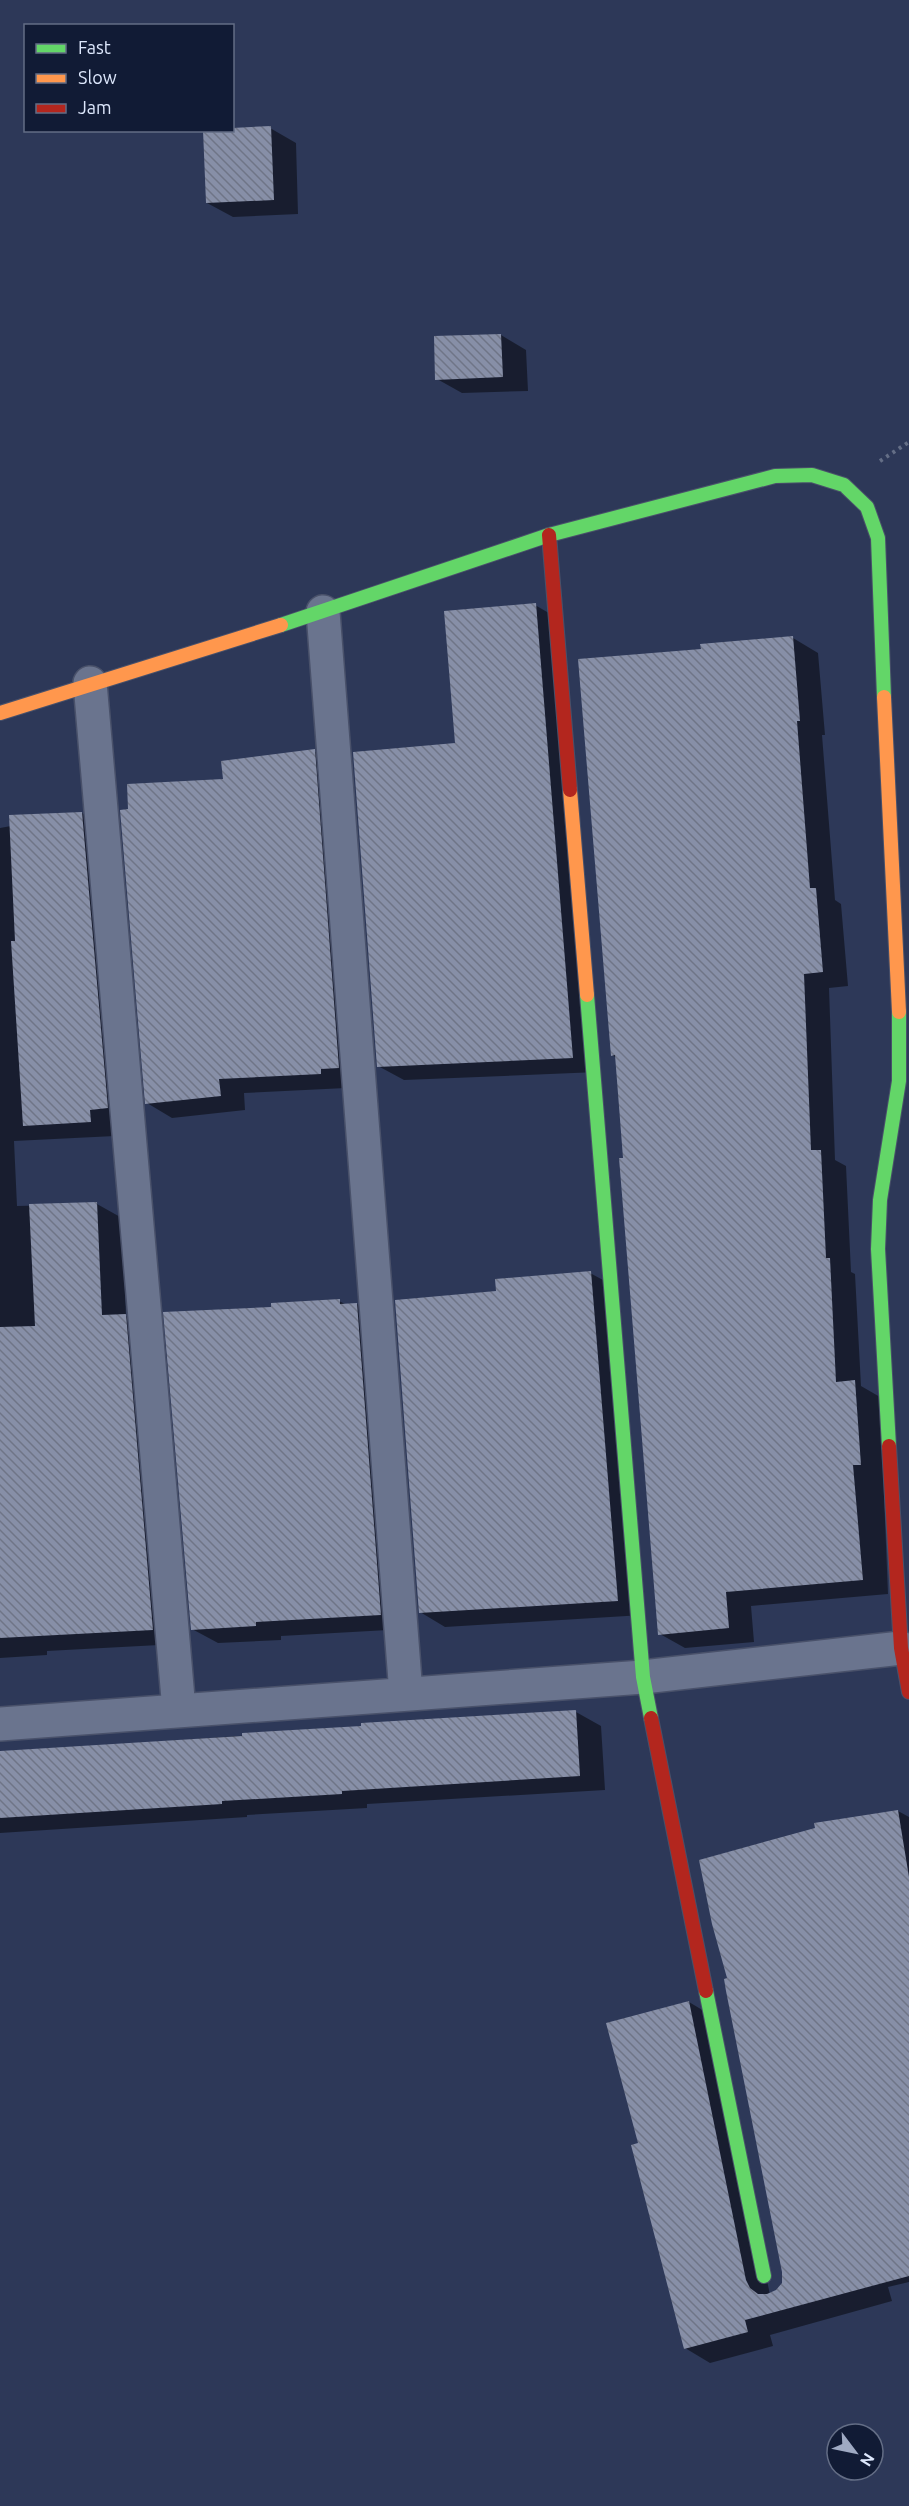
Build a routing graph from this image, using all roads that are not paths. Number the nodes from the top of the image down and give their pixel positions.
1 (549, 535) junction
2 (324, 612) junction
3 (90, 683) junction
4 (0, 712) edge
5 (901, 753) dead end
6 (886, 762) junction
7 (901, 1648) junction
8 (643, 1677) junction
9 (909, 1692) edge
10 (406, 1694) junction
11 (179, 1710) junction
12 (0, 1724) edge
13 (764, 2276) dead end

1 - 2 street
1 - 6 street
1 - 8 street
2 - 3 street
2 - 10 street
3 - 4 street
3 - 11 street
5 - 6 street
6 - 7 street
7 - 8 street
7 - 9 street
8 - 10 street
8 - 13 street
10 - 11 street
11 - 12 street

